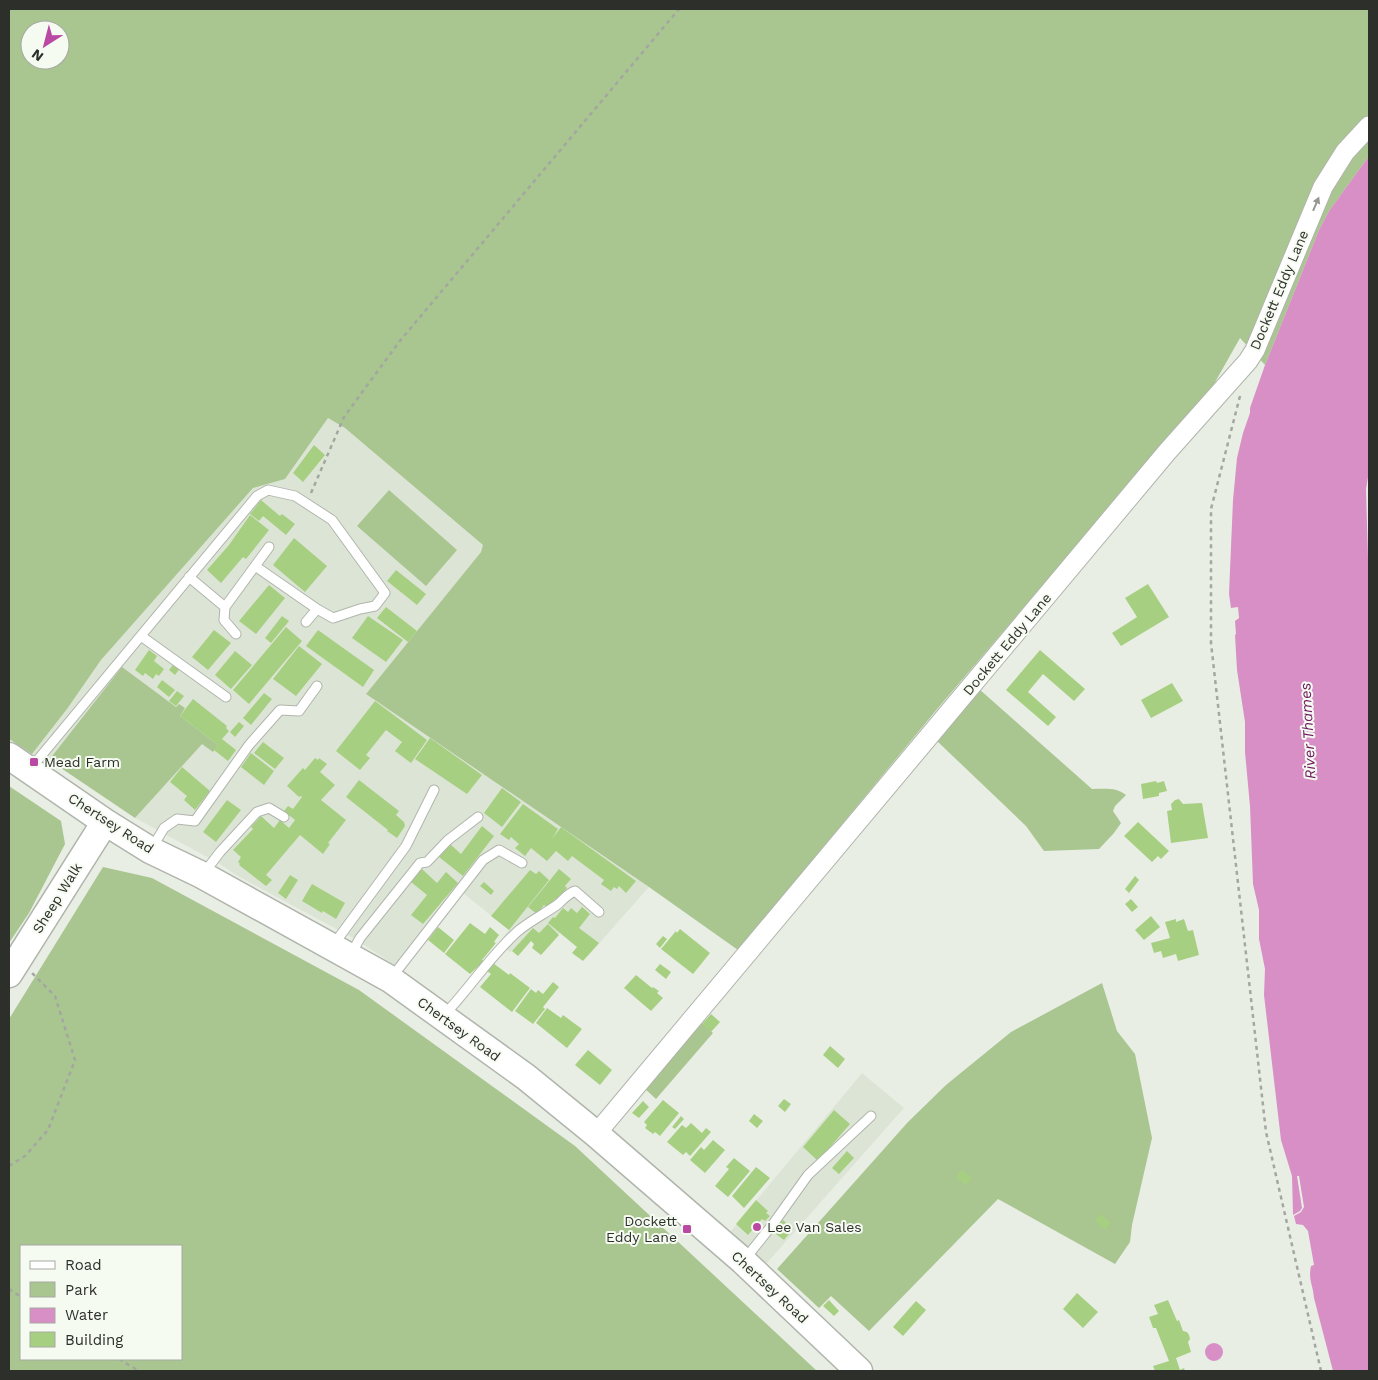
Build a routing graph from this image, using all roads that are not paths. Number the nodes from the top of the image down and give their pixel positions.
1 (1369, 126) edge
2 (270, 547) dead end
3 (255, 566) junction
4 (189, 577) junction
5 (225, 607) junction
6 (316, 609) junction
7 (306, 622) dead end
8 (236, 634) dead end
9 (141, 636) junction
10 (317, 686) dead end
11 (226, 697) dead end
12 (19, 763) edge
13 (434, 790) dead end
14 (284, 817) dead end
15 (478, 817) dead end
16 (105, 822) junction
17 (150, 850) junction
18 (522, 863) dead end
19 (202, 875) junction
20 (599, 912) dead end
21 (341, 951) junction
22 (12, 968) edge
23 (390, 980) junction
24 (442, 1016) junction
25 (871, 1116) dead end
26 (596, 1134) junction
27 (743, 1261) junction
28 (859, 1371) edge

26 -> 1 street, Dockett Eddy Lane
2 - 3 lane
3 - 5 lane
3 - 6 lane
4 - 5 lane
4 - 6 lane
4 - 9 lane
5 - 8 lane
6 - 7 lane
9 - 11 lane
9 - 12 lane
10 - 17 lane
12 - 16 main road, Chertsey Road
13 - 21 lane
14 - 19 lane
15 - 21 lane
16 - 17 main road, Chertsey Road
16 - 22 main road, Sheep Walk
17 - 19 main road, Chertsey Road
18 - 23 lane
19 - 21 main road, Chertsey Road
20 - 24 lane
21 - 23 main road, Chertsey Road
23 - 24 main road, Chertsey Road
24 - 26 main road, Chertsey Road
25 - 27 lane
26 - 27 main road, Chertsey Road
27 - 28 main road, Chertsey Road

